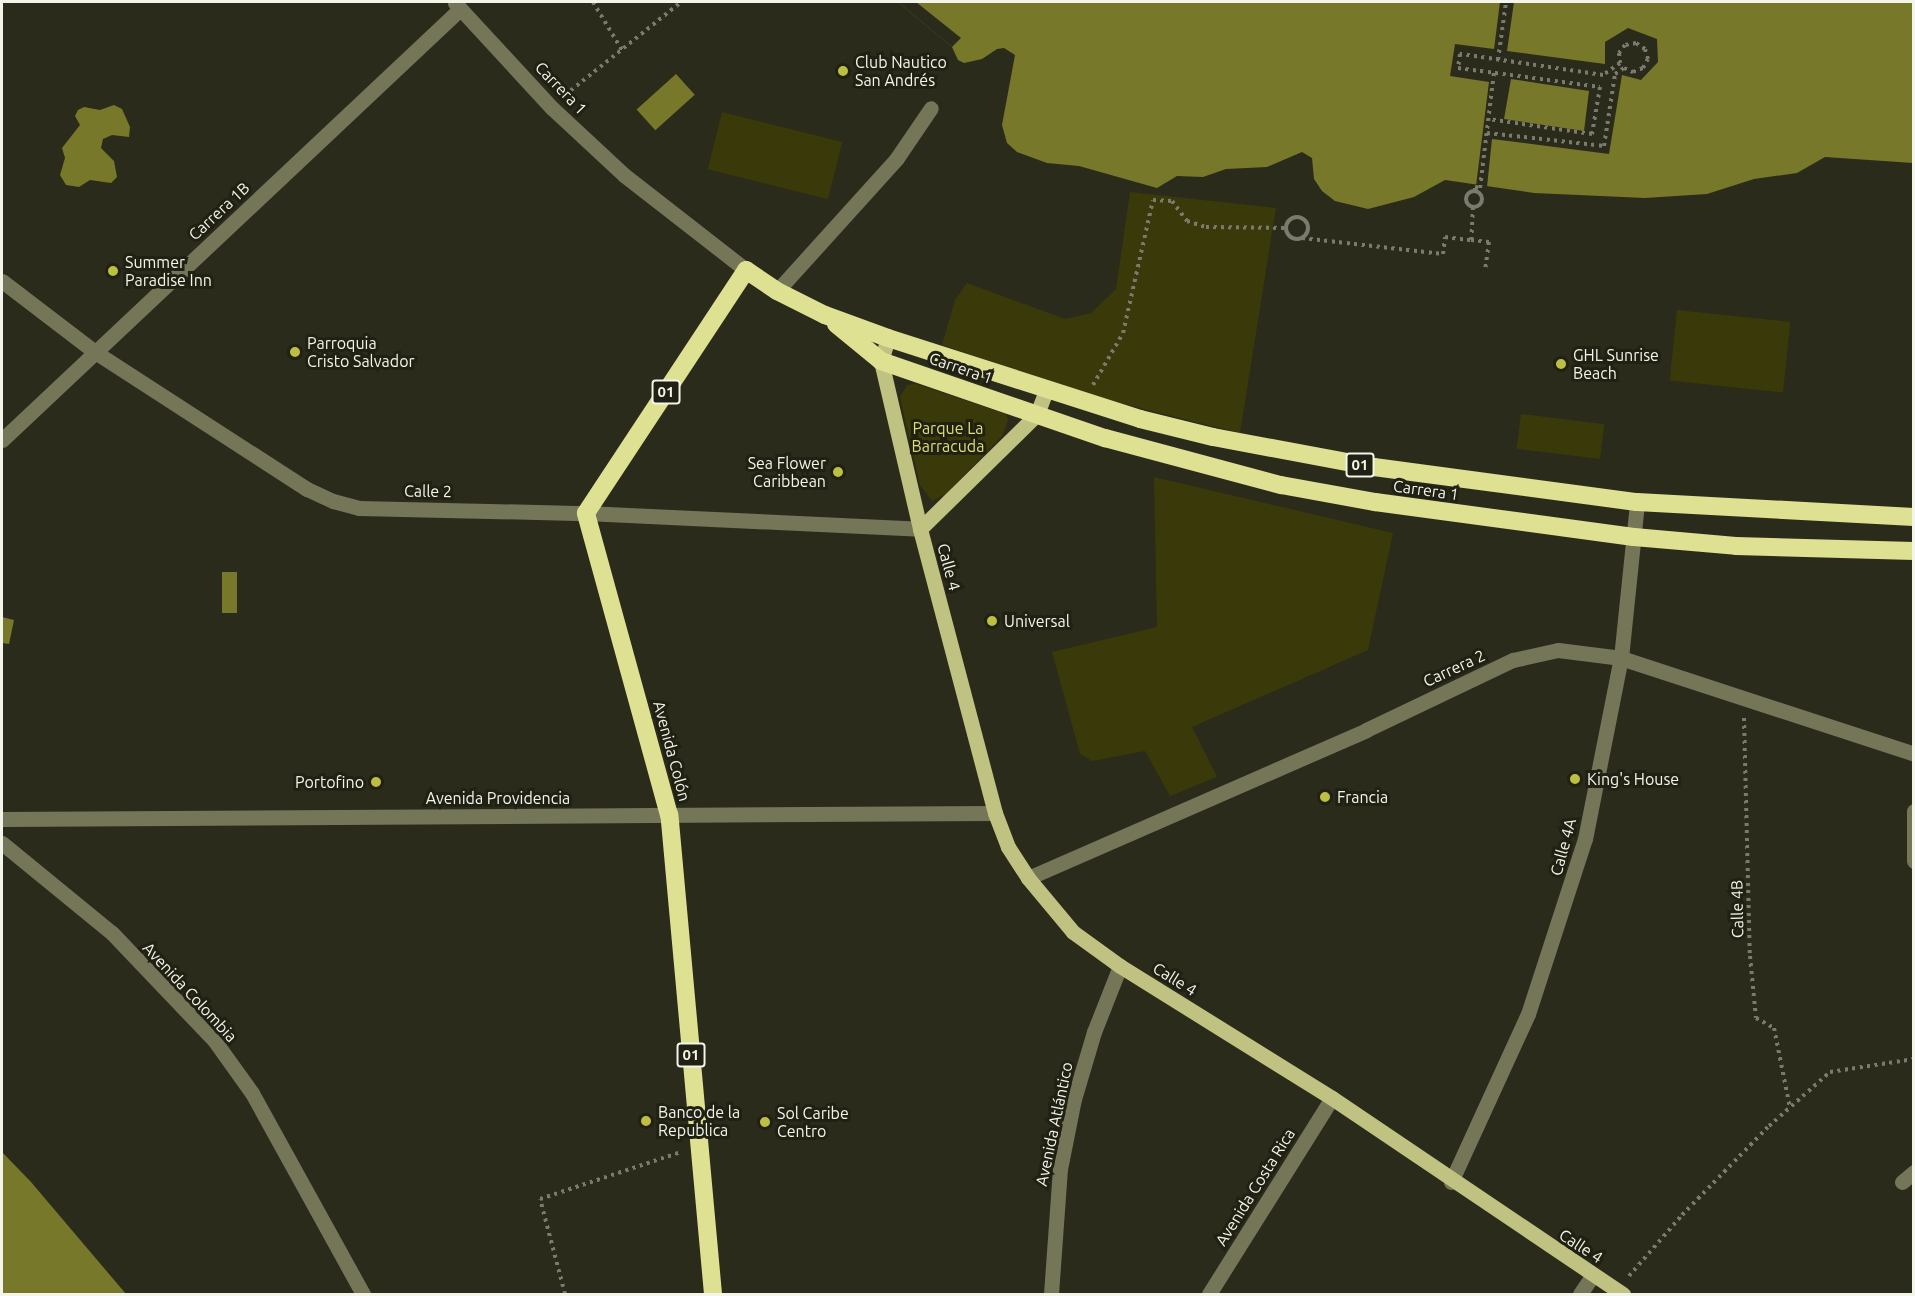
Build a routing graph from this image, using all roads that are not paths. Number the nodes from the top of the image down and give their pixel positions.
1 (457, 5) edge
2 (931, 108) dead end
3 (746, 270) junction
4 (2, 281) edge
5 (777, 291) junction
6 (825, 315) junction
7 (888, 338) junction
8 (95, 352) junction
9 (881, 361) junction
10 (1046, 390) junction
11 (1037, 414) junction
12 (2, 440) edge
13 (1636, 502) junction
14 (586, 513) junction
15 (1914, 517) edge
16 (920, 529) junction
17 (1634, 537) junction
18 (1914, 551) edge
19 (1621, 658) junction
20 (1914, 754) edge
21 (1914, 811) edge
22 (995, 813) junction
23 (669, 815) junction
24 (2, 819) edge
25 (2, 843) edge
26 (1914, 861) edge
27 (1028, 878) junction
28 (1120, 966) junction
29 (1332, 1098) junction
30 (1451, 1182) junction
31 (1593, 1275) junction
32 (1620, 1292) edge
33 (363, 1294) edge
34 (713, 1294) edge
35 (1050, 1294) edge
36 (1209, 1294) edge
37 (1580, 1294) edge

1 - 3 street, Carrera 1
1 - 8 street, Carrera 1B
2 - 5 street
3 - 5 highway, Carrera 1 / 01
3 - 14 highway, 01
4 - 8 street, Calle 2
5 - 6 highway, Carrera 1 / 01
6 - 7 highway, Carrera 1 / 01
6 - 9 highway, Carrera 1 / 01
7 - 9 main road, Calle 4
7 - 10 highway, Carrera 1 / 01
8 - 12 street, Carrera 1B
8 - 14 street, Calle 2
9 - 11 highway, Carrera 1 / 01
9 - 16 main road, Calle 4
10 - 11 main road, Calle 4
10 - 13 highway, Carrera 1 / 01
11 - 16 main road, Calle 4
11 - 17 highway, Carrera 1 / 01
13 - 15 highway, Carrera 1 / 01
13 - 17 street, Calle 4A
14 - 16 street, Calle 2
14 - 23 highway, Avenida Colón / 01
16 - 22 main road, Calle 4
17 - 18 highway, Carrera 1 / 01
17 - 19 street, Calle 4A
19 - 20 street, Carrera 2
19 - 27 street, Carrera 2
19 - 30 street, Calle 4A
21 - 26 street
22 - 23 street, Avenida Providencia
22 - 27 main road, Calle 4
23 - 24 street, Avenida Providencia
23 - 34 highway, Avenida Colón / 01
25 - 33 street, Avenida Colombia
27 - 28 main road, Calle 4
28 - 29 main road, Calle 4
28 - 35 street, Avenida Atlántico
29 - 30 main road, Calle 4
29 - 36 street, Avenida Costa Rica
30 - 31 main road, Calle 4
31 - 32 main road, Calle 4
31 - 37 street

